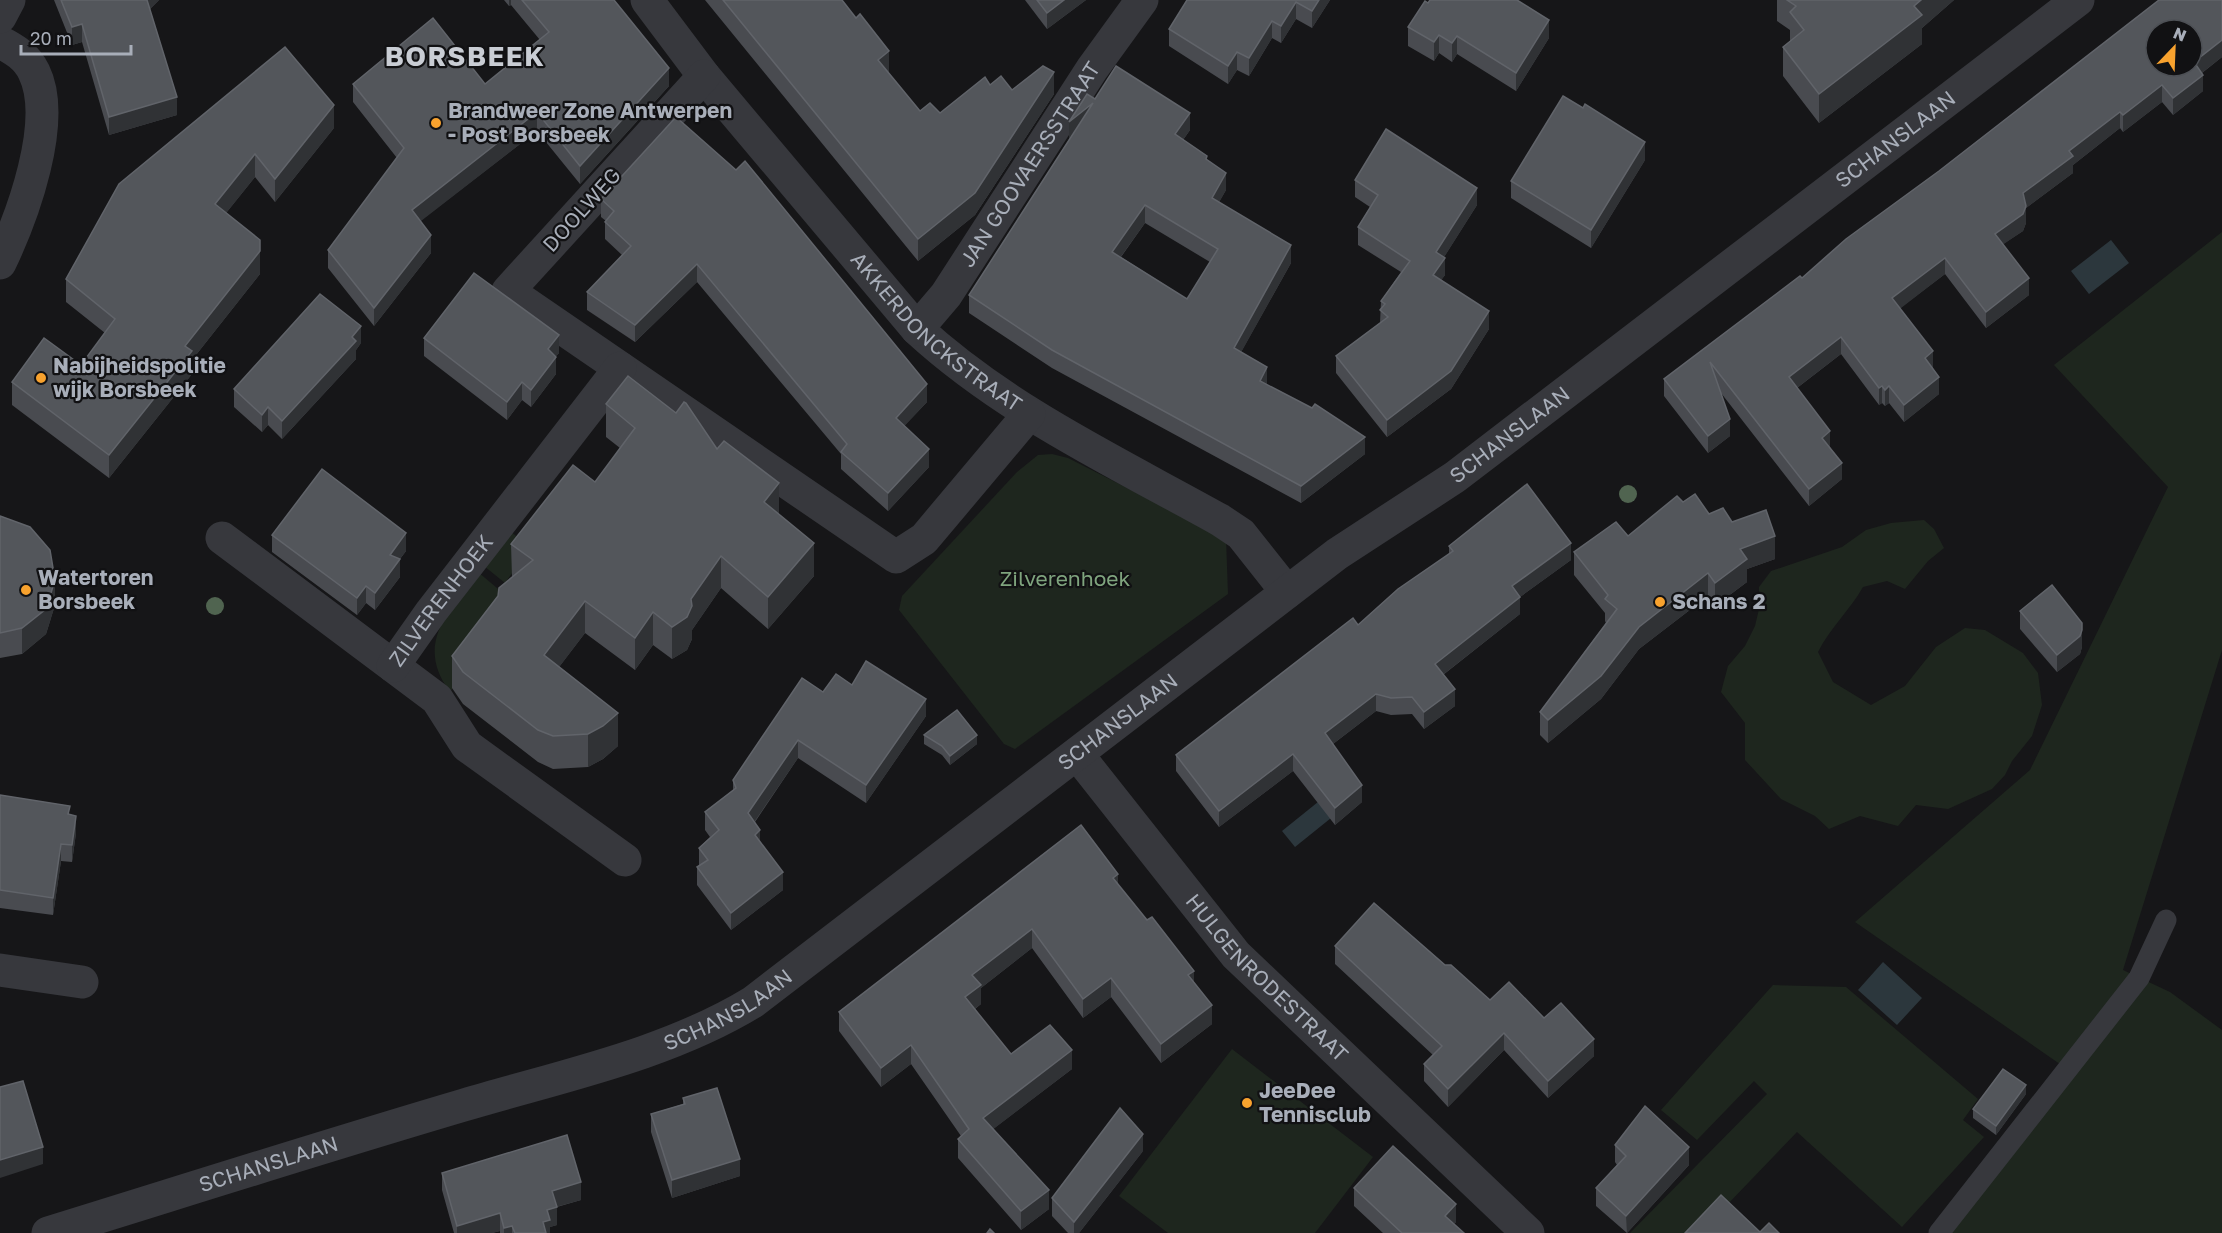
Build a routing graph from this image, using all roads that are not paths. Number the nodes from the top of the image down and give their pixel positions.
1 (9, 0) edge
2 (647, 0) edge
3 (1142, 0) edge
4 (2078, 0) edge
5 (0, 17) edge
6 (0, 42) edge
7 (705, 76) junction
8 (0, 263) edge
9 (917, 329) junction
10 (620, 368) junction
11 (1029, 414) junction
12 (222, 538) dead end
13 (1287, 592) junction
14 (393, 666) junction
15 (1077, 754) junction
16 (625, 860) dead end
17 (2166, 920) dead end
18 (0, 970) edge
19 (82, 982) dead end
20 (48, 1233) edge
21 (1528, 1233) edge
22 (1939, 1233) edge

1 - 5 street
2 - 7 street, AKKERDONCKSTRAAT
3 - 9 street, JAN GOOVAERSSTRAAT
4 - 13 street, SCHANSLAAN
6 - 8 street
7 - 9 street, AKKERDONCKSTRAAT
7 - 10 street, DOOLWEG
9 - 11 street, AKKERDONCKSTRAAT
10 - 11 street
10 - 14 street, ZILVERENHOEK
11 - 13 street, AKKERDONCKSTRAAT
12 - 14 street, ZILVERENHOEK
13 - 15 street, SCHANSLAAN
14 - 16 street
15 - 20 street, SCHANSLAAN
15 - 21 street, HULGENRODESTRAAT
17 - 22 lane
18 - 19 street

